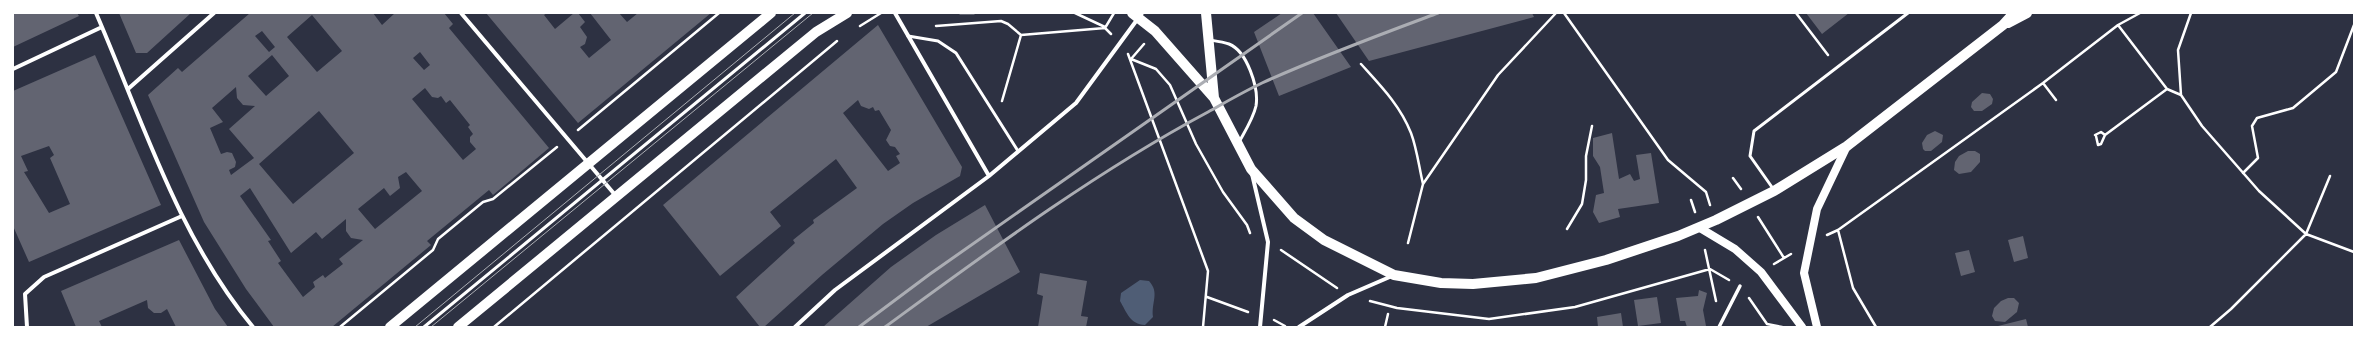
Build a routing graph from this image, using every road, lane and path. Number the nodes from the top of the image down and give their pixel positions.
1 (96, 13) edge
2 (214, 13) edge
3 (461, 13) edge
4 (719, 13) edge
5 (771, 13) edge
6 (805, 13) edge
7 (847, 13) edge
8 (882, 13) edge
9 (896, 13) edge
10 (960, 13) edge
11 (974, 13) edge
12 (1075, 13) edge
13 (1114, 13) edge
14 (1206, 13) edge
15 (1556, 13) edge
16 (1564, 13) edge
17 (1796, 13) edge
18 (1908, 13) edge
19 (2014, 13) edge
20 (2027, 13) edge
21 (2140, 13) edge
22 (2191, 13) edge
23 (1138, 15) edge
24 (2003, 25) junction
25 (2118, 25) junction
26 (2354, 25) edge
27 (934, 26) dead end
28 (102, 27) junction
29 (856, 28) dead end
30 (1105, 28) junction
31 (1021, 35) junction
32 (842, 36) dead end
33 (908, 36) junction
34 (1114, 37) dead end
35 (1209, 40) junction
36 (2132, 43) junction
37 (1144, 44) dead end
38 (2129, 46) dead end
39 (1828, 55) dead end
40 (1131, 59) junction
41 (1361, 64) dead end
42 (13, 69) edge
43 (2043, 83) junction
44 (128, 88) junction
45 (2167, 89) junction
46 (2181, 95) junction
47 (1214, 98) junction
48 (2056, 100) dead end
49 (997, 117) junction
50 (1592, 126) dead end
51 (2105, 135) junction
52 (568, 138) junction
53 (1238, 145) junction
54 (1847, 146) junction
55 (1018, 151) junction
56 (589, 164) junction
57 (1251, 169) junction
58 (2243, 173) junction
59 (989, 176) junction
60 (2330, 176) dead end
61 (603, 180) junction
62 (1423, 184) junction
63 (1774, 191) junction
64 (1706, 192) dead end
65 (617, 197) junction
66 (182, 216) junction
67 (1760, 221) dead end
68 (1700, 228) junction
69 (1567, 229) dead end
70 (1838, 230) junction
71 (2306, 234) junction
72 (1251, 237) dead end
73 (1408, 244) dead end
74 (1809, 244) junction
75 (1281, 251) dead end
76 (2354, 252) edge
77 (1784, 258) dead end
78 (1710, 270) junction
79 (1394, 275) junction
80 (1740, 286) junction
81 (1348, 295) junction
82 (1207, 297) junction
83 (1388, 314) dead end
84 (1261, 316) junction
85 (1720, 325) edge
86 (27, 327) edge
87 (253, 327) edge
88 (340, 327) edge
89 (390, 327) edge
90 (424, 327) edge
91 (458, 327) edge
92 (494, 327) edge
93 (795, 327) edge
94 (1203, 327) edge
95 (1260, 327) edge
96 (1298, 327) edge
97 (1385, 327) edge
98 (1783, 327) edge
99 (1802, 327) edge
100 (1818, 327) edge
101 (1876, 327) edge
102 (2210, 327) edge

1 - 28 street
2 - 44 street
3 - 52 street
4 - 52 path
5 - 56 main road
6 - 61 lane
7 - 65 main road
8 - 29 path
9 - 33 street
10 - 11 path
12 - 30 path
13 - 30 path
14 - 35 main road
15 - 62 path
16 - 64 path
17 - 39 path
18 - 63 lane
19 - 24 main road
20 - 24 main road
21 - 25 path
22 - 46 path
23 - 47 main road
23 - 55 street
24 - 54 main road
25 - 36 path
25 - 43 path
26 - 58 path
27 - 31 path
28 - 42 street
28 - 44 street
30 - 31 path
30 - 34 path
31 - 49 path
32 - 92 path
33 - 49 lane
33 - 59 street
35 - 47 main road
35 - 53 lane
36 - 38 path
36 - 45 path
37 - 40 path
40 - 72 path
40 - 82 path
41 - 62 path
43 - 48 path
43 - 70 path
44 - 66 street
45 - 46 path
45 - 51 path
46 - 58 path
47 - 53 main road
49 - 55 lane
50 - 69 path
51 - 51 path
52 - 56 street
52 - 88 path
53 - 57 main road
54 - 63 main road
54 - 74 main road
55 - 59 street
56 - 61 street
56 - 89 main road
57 - 79 main road
57 - 84 street
58 - 71 path
59 - 93 street
60 - 71 path
61 - 65 street
61 - 90 lane
62 - 73 path
63 - 68 main road
65 - 91 main road
66 - 86 street
66 - 87 street
67 - 77 path
68 - 79 main road
68 - 99 main road
70 - 74 path
70 - 101 path
71 - 76 path
71 - 102 path
74 - 100 main road
75 - 81 path
78 - 80 path
78 - 81 path
78 - 85 path
79 - 81 street
80 - 85 street
80 - 98 path
81 - 96 street
82 - 84 path
82 - 94 path
83 - 97 path
84 - 95 street

